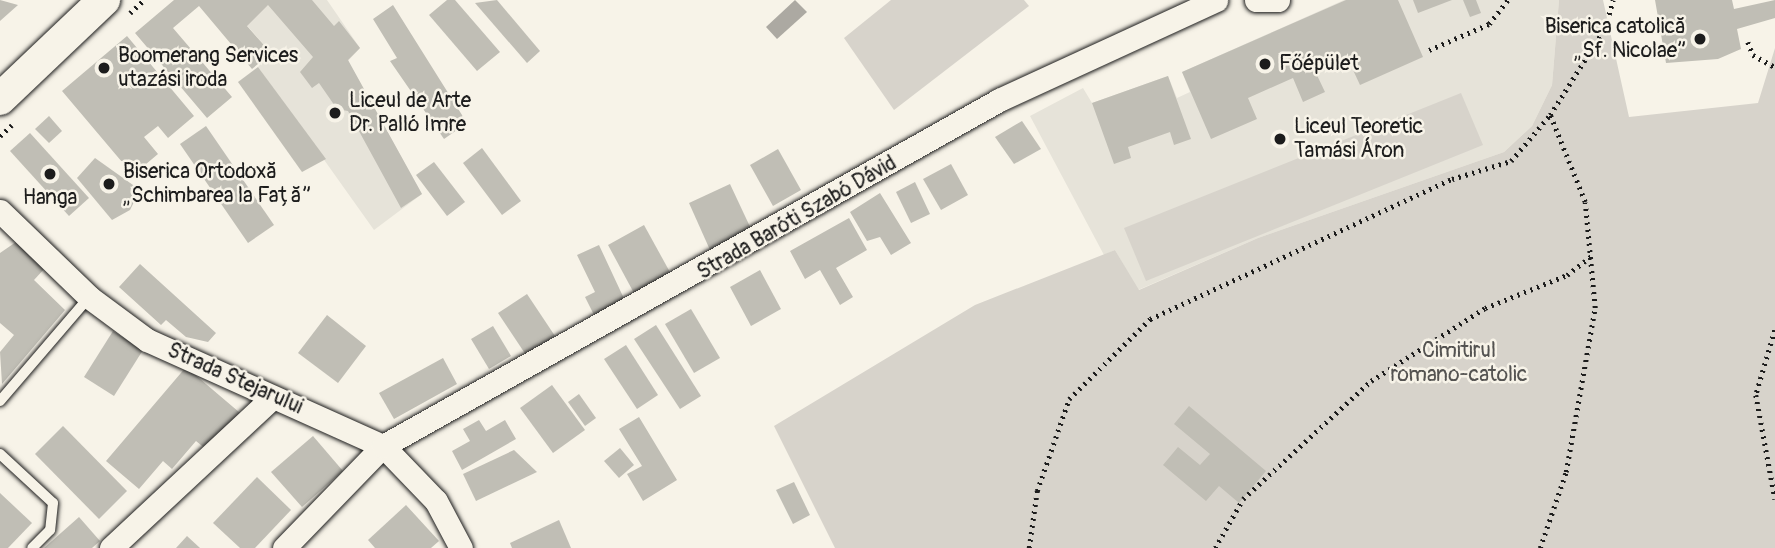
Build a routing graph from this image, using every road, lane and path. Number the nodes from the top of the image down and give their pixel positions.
1 (104, 0) edge
2 (1216, 0) edge
3 (1256, 0) edge
4 (1278, 0) edge
5 (1508, 0) edge
6 (1613, 0) edge
7 (1748, 42) dead end
8 (1429, 50) dead end
9 (1775, 67) edge
10 (0, 99) edge
11 (1550, 115) junction
12 (0, 211) edge
13 (1591, 256) junction
14 (89, 297) junction
15 (1775, 330) edge
16 (273, 397) junction
17 (0, 401) edge
18 (383, 446) junction
19 (0, 454) edge
20 (1775, 499) edge
21 (32, 548) edge
22 (111, 548) edge
23 (284, 548) edge
24 (461, 548) edge
25 (1029, 548) edge
26 (1215, 548) edge
27 (1540, 548) edge

1 - 10 main road
2 - 18 street, Strada Baróti Szabó Dávid
3 - 4 street
5 - 8 path
6 - 11 path
7 - 9 path
11 - 13 path
11 - 25 path
12 - 14 street, Strada Stejarului
13 - 26 path
13 - 27 path
14 - 16 street, Strada Stejarului
14 - 17 lane
15 - 20 path
16 - 18 street, Strada Stejarului
16 - 22 street
18 - 23 street, Strada Baróti Szabó Dávid
18 - 24 street, Strada Stejarului
19 - 21 lane

